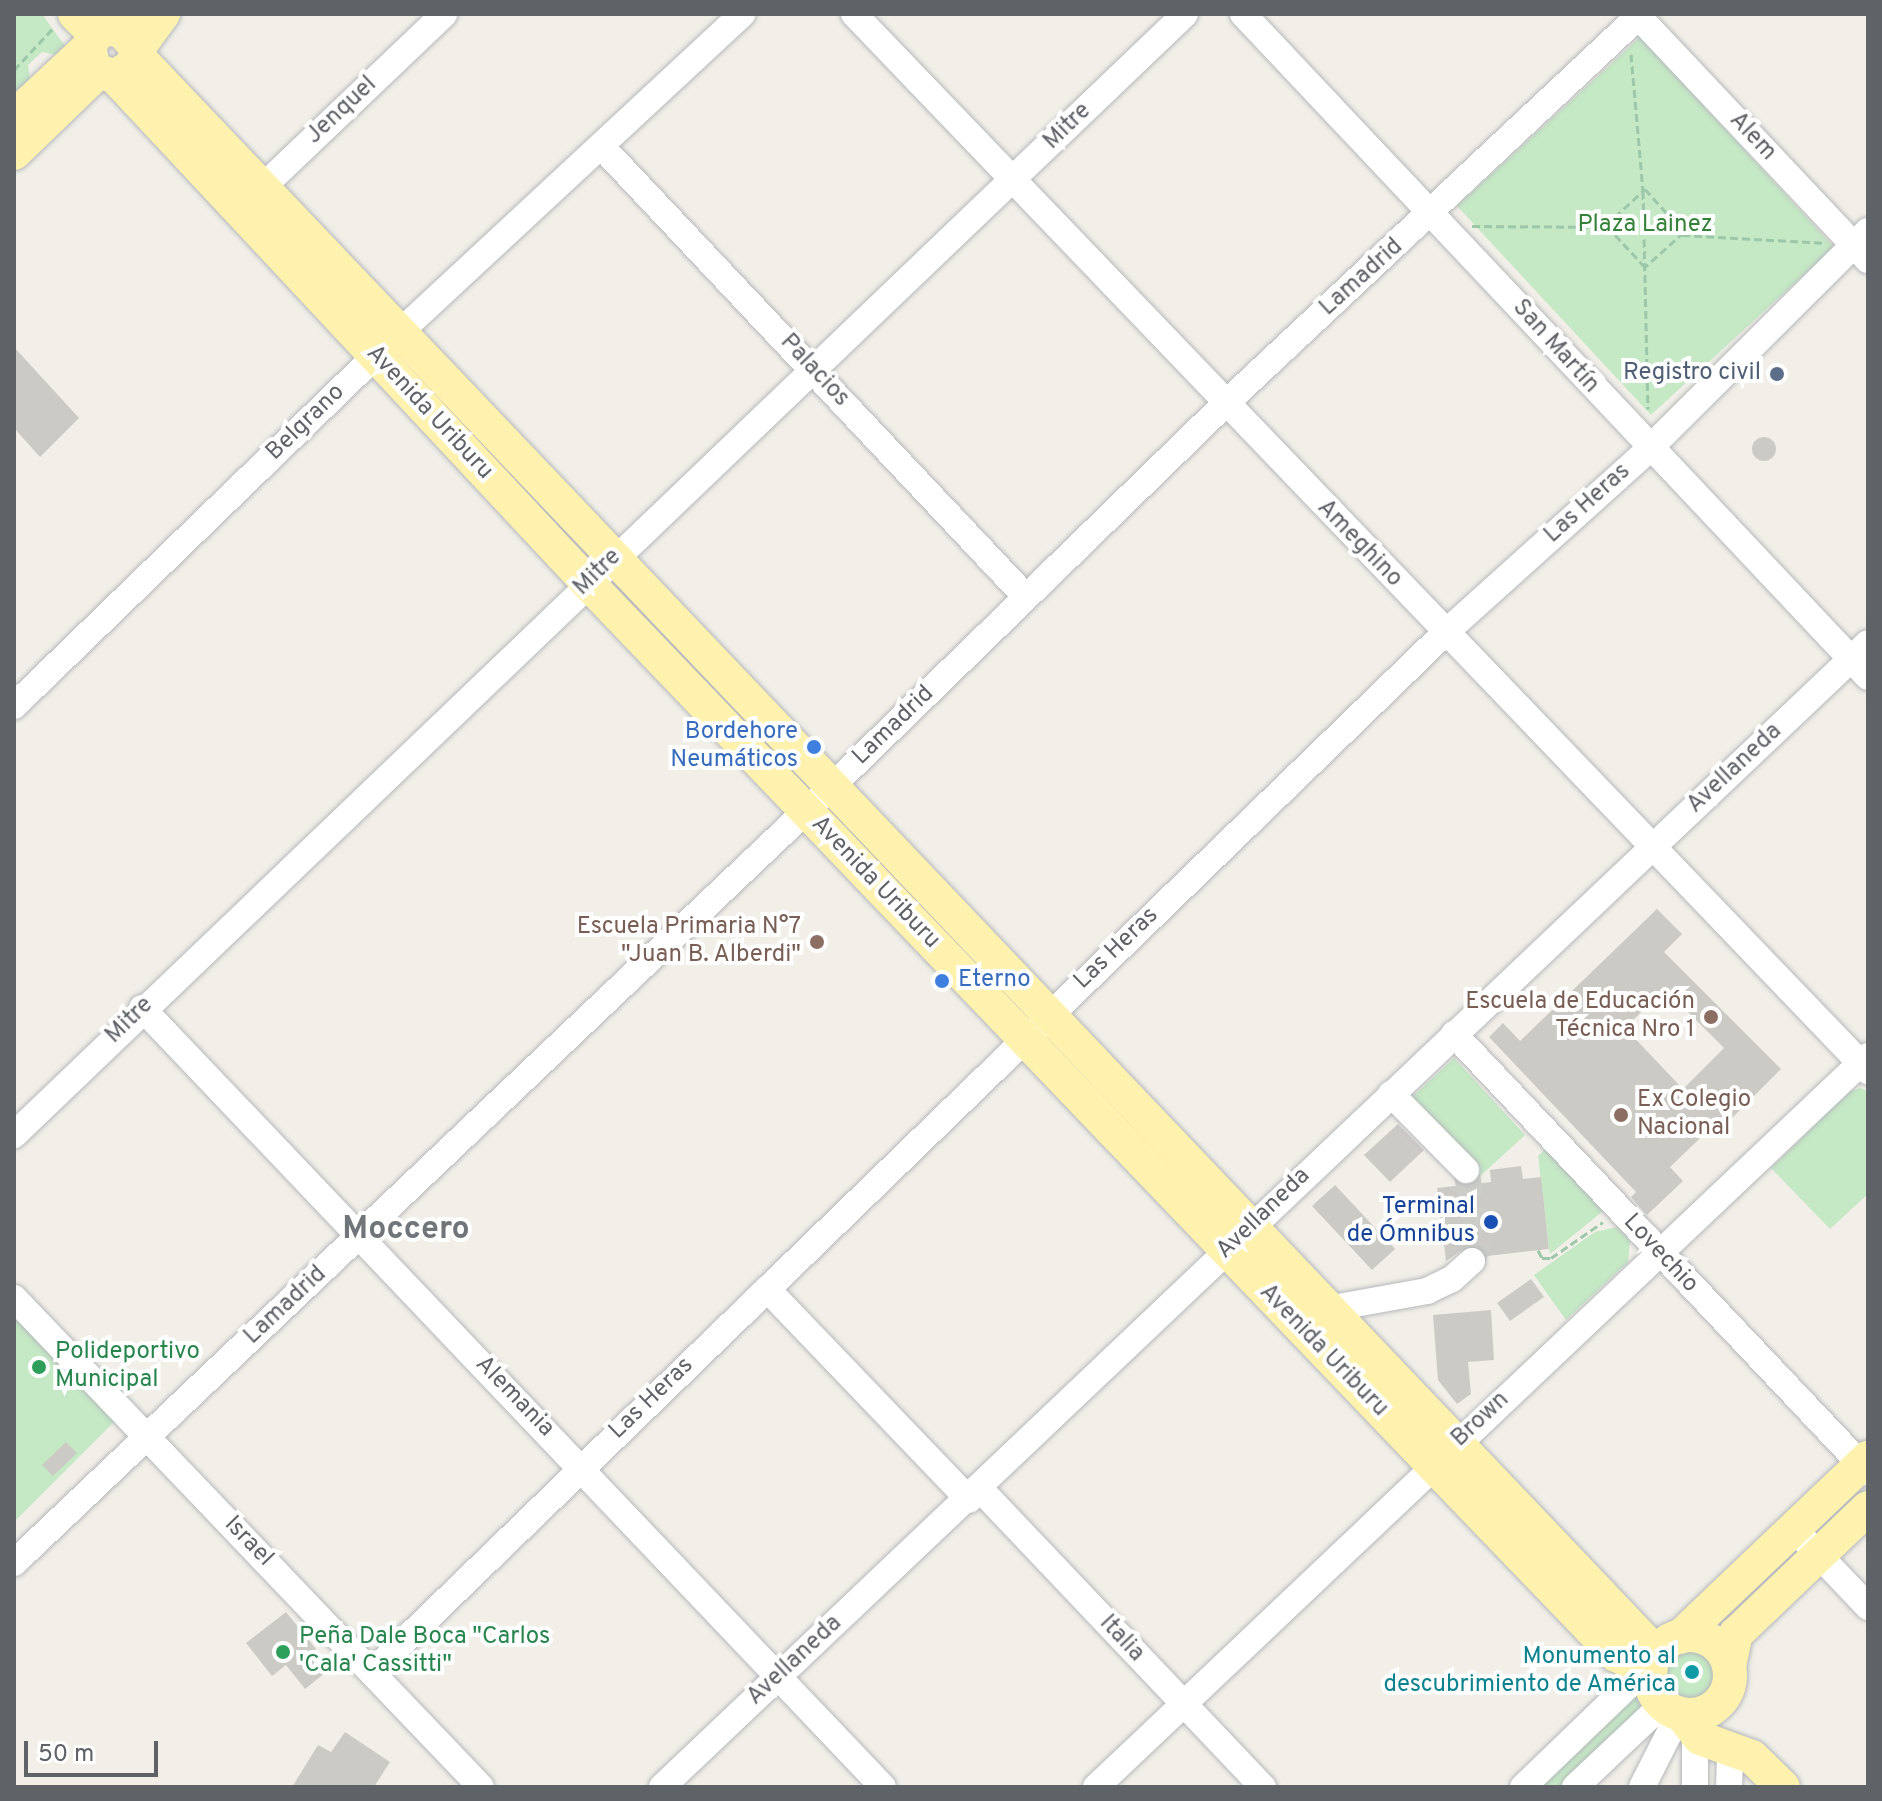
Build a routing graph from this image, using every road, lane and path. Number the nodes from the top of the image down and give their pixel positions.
1 (163, 14) edge
2 (444, 14) edge
3 (742, 14) edge
4 (854, 14) edge
5 (1185, 14) edge
6 (1243, 14) edge
7 (1636, 17) edge
8 (103, 42) edge
9 (14, 70) edge
10 (14, 117) edge
11 (601, 146) junction
12 (14, 153) edge
13 (1013, 182) junction
14 (1643, 191) junction
15 (251, 198) junction
16 (1439, 220) junction
17 (1608, 227) junction
18 (1681, 234) junction
19 (1863, 245) edge
20 (1646, 266) junction
21 (387, 345) junction
22 (812, 370) junction
23 (1225, 404) junction
24 (1649, 449) junction
25 (600, 572) junction
26 (1026, 597) junction
27 (1445, 633) junction
28 (1862, 660) edge
29 (14, 706) edge
30 (830, 788) junction
31 (805, 811) junction
32 (1653, 847) junction
33 (142, 1008) junction
34 (1050, 1014) junction
35 (1454, 1034) junction
36 (1024, 1039) junction
37 (1865, 1063) edge
38 (1391, 1094) junction
39 (14, 1135) edge
40 (1466, 1170) tunnel mouth
41 (1620, 1211) junction
42 (1253, 1225) junction
43 (359, 1236) junction
44 (1227, 1250) junction
45 (1538, 1250) dead end
46 (1661, 1255) junction
47 (1472, 1261) dead end
48 (767, 1289) junction
49 (14, 1298) edge
50 (1334, 1309) junction
51 (1289, 1315) junction
52 (146, 1437) junction
53 (1457, 1441) junction
54 (1866, 1465) edge
55 (1434, 1466) junction
56 (581, 1467) junction
57 (975, 1495) junction
58 (1868, 1508) edge
59 (1795, 1530) junction
60 (1819, 1556) junction
61 (14, 1563) edge
62 (1868, 1607) edge
63 (1729, 1671) junction
64 (372, 1672) junction
65 (779, 1676) junction
66 (1669, 1688) junction
67 (1183, 1704) junction
68 (1730, 1751) junction
69 (880, 1786) edge
70 (481, 1787) edge
71 (662, 1787) edge
72 (1096, 1787) edge
73 (1263, 1787) edge
74 (1523, 1787) edge
75 (1575, 1787) edge
76 (1642, 1787) edge
77 (1695, 1787) edge
78 (1729, 1787) edge
79 (1783, 1787) edge

1 - 8 main road
2 - 15 street, Jenquel
3 - 11 street, Belgrano
4 - 13 street, Ameghino
5 - 13 street, Mitre
6 - 16 street, San Martín
7 - 14 path
7 - 16 street, Lamadrid
7 - 19 street, Alem
8 - 9 path
8 - 10 main road
8 - 12 main road
8 - 15 main road, Avenida Uriburu
11 - 21 street, Belgrano
11 - 22 street, Palacios
13 - 22 street, Mitre
13 - 23 street, Ameghino
14 - 17 path
14 - 18 path
14 - 20 path
15 - 21 main road, Avenida Uriburu
16 - 17 path
16 - 23 street, Lamadrid
16 - 24 street, San Martín
17 - 20 path
18 - 19 path
18 - 20 path
19 - 24 street, Las Heras
20 - 24 path
21 - 25 main road, Avenida Uriburu
21 - 29 street, Belgrano
22 - 25 street, Mitre
22 - 26 street, Palacios
23 - 26 street, Lamadrid
23 - 27 street, Ameghino
24 - 27 street, Las Heras
24 - 28 street, San Martín
25 - 30 main road, Avenida Uriburu
25 - 31 main road, Avenida Uriburu
25 - 33 street, Mitre
26 - 30 street, Lamadrid
27 - 32 street, Ameghino
27 - 34 street, Las Heras
28 - 32 street, Avellaneda
30 - 31 street, Lamadrid
30 - 34 main road, Avenida Uriburu
31 - 36 main road, Avenida Uriburu
31 - 43 street, Lamadrid
32 - 35 street, Avellaneda
32 - 37 street, Ameghino
33 - 39 street, Mitre
33 - 43 street, Alemania
34 - 36 street, Las Heras
34 - 42 main road, Avenida Uriburu
35 - 38 street, Avellaneda
35 - 41 street, Lovechio
36 - 44 main road, Avenida Uriburu
36 - 48 street, Las Heras
37 - 46 street, Brown
38 - 40 street
38 - 42 street, Avellaneda
41 - 45 path
41 - 46 street, Lovechio
42 - 44 street, Avellaneda
42 - 50 main road, Avenida Uriburu
43 - 52 street, Lamadrid
43 - 56 street, Alemania
44 - 51 main road, Avenida Uriburu
44 - 57 street, Avellaneda
46 - 53 street, Brown
46 - 54 street, Lovechio
47 - 50 street
48 - 56 street, Las Heras
48 - 57 street, Italia
49 - 52 street, Israel
50 - 51 street
50 - 53 main road, Avenida Uriburu
51 - 55 main road, Avenida Uriburu
52 - 61 street, Lamadrid
52 - 64 street, Israel
53 - 55 street, Brown
53 - 66 main road, Avenida Uriburu
54 - 59 main road
55 - 66 main road, Avenida Uriburu
55 - 67 street, Brown
56 - 64 street, Las Heras
56 - 65 street, Alemania
57 - 65 street, Avellaneda
57 - 67 street, Italia
58 - 60 main road
59 - 60 street
59 - 66 main road
60 - 62 street
60 - 63 main road
63 - 66 main road
63 - 66 main road
63 - 68 main road
64 - 70 street, Israel
65 - 69 street, Alemania
65 - 71 street, Avellaneda
66 - 68 main road
66 - 74 street
66 - 75 street
66 - 76 street
66 - 77 street
67 - 72 street, Brown
67 - 73 street, Italia
68 - 78 street
68 - 79 main road

